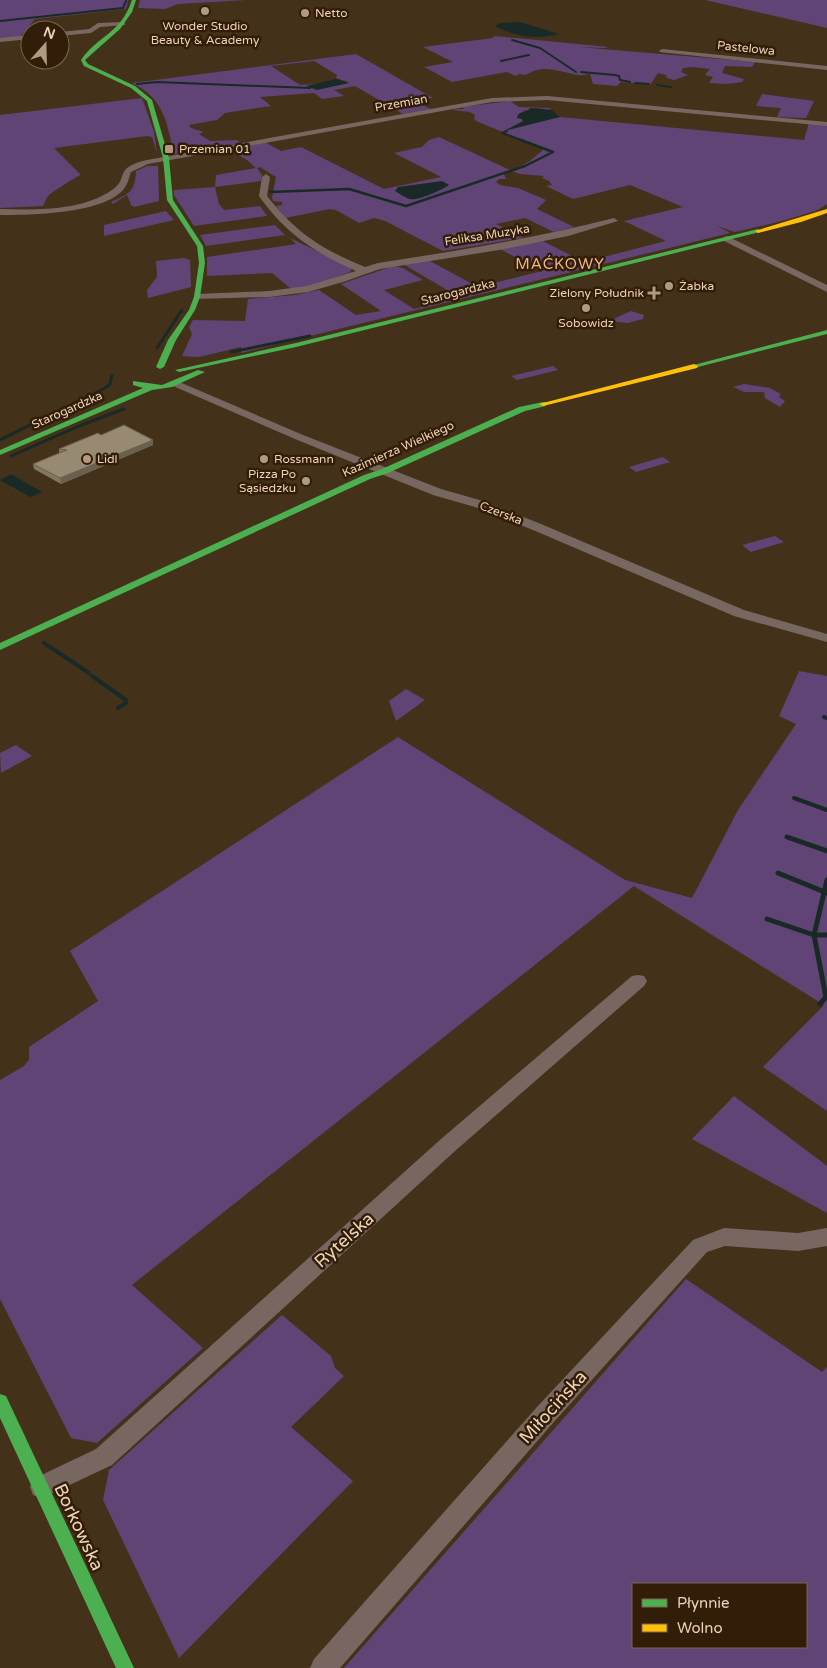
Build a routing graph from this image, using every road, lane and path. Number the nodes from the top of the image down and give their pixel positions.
1 (134, 0) edge
2 (123, 24) junction
3 (70, 33) edge
4 (20, 38) edge
5 (0, 40) edge
6 (662, 51) dead end
7 (827, 68) edge
8 (827, 124) edge
9 (166, 158) junction
10 (266, 177) dead end
11 (827, 211) edge
12 (0, 212) edge
13 (614, 222) dead end
14 (727, 238) junction
15 (363, 270) junction
16 (827, 289) edge
17 (197, 297) junction
18 (827, 332) edge
19 (180, 377) junction
20 (149, 388) junction
21 (24, 443) junction
22 (0, 453) edge
23 (385, 471) junction
24 (827, 638) edge
25 (0, 647) edge
26 (638, 981) dead end
27 (827, 1236) edge
28 (0, 1401) edge
29 (42, 1487) junction
30 (125, 1668) edge
31 (323, 1668) edge

1 - 2 main road
2 - 3 street
2 - 9 main road
4 - 5 street
6 - 7 street, Pastelowa
8 - 9 street, Przemian
9 - 12 street, Przemian
9 - 17 main road
10 - 15 street
11 - 14 main road, Starogardzka
13 - 15 street, Feliksa Muzyka
14 - 16 street
14 - 19 main road, Starogardzka
15 - 17 street, Feliksa Muzyka
17 - 19 main road
18 - 23 main road, Kazimierza Wielkiego
19 - 20 main road, Starogardzka
19 - 23 street, Czerska
20 - 21 main road, Starogardzka
20 - 21 main road, Starogardzka
21 - 22 main road, Starogardzka
23 - 24 street, Czerska
23 - 25 main road, Kazimierza Wielkiego
26 - 29 street, Rytelska
27 - 31 street, Miłocińska
28 - 29 main road, Borkowska
29 - 30 main road, Borkowska

